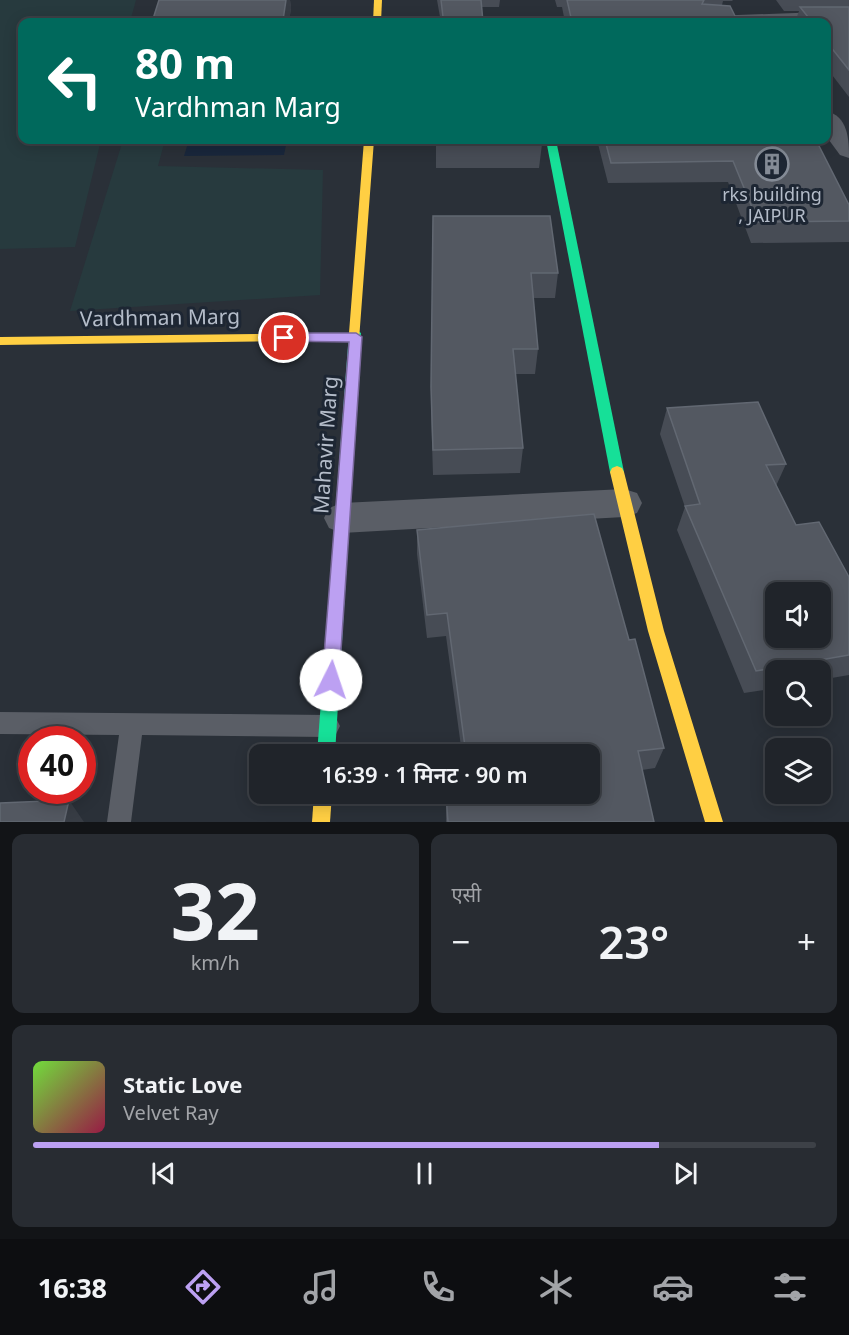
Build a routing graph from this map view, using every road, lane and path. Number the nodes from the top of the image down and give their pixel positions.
1 (378, 0) edge
2 (849, 17) edge
3 (377, 18) edge
4 (831, 18) edge
5 (831, 125) edge
6 (369, 144) edge
7 (552, 144) edge
8 (849, 150) edge
9 (356, 337) junction
10 (0, 341) edge
11 (624, 503) junction
12 (342, 518) junction
13 (0, 723) edge
14 (132, 724) junction
15 (328, 726) junction
16 (327, 744) edge
17 (322, 804) edge
18 (119, 822) edge
19 (321, 822) edge
20 (714, 822) edge

1 - 3 street
2 - 4 street
5 - 8 street
6 - 9 street, Mahavir Marg
7 - 11 street
9 - 10 street, Vardhman Marg
9 - 12 street, Mahavir Marg
11 - 12 street
11 - 20 street
12 - 15 street, Mahavir Marg
13 - 14 lane
14 - 15 lane
14 - 18 lane
15 - 16 street, Mahavir Marg
17 - 19 street

